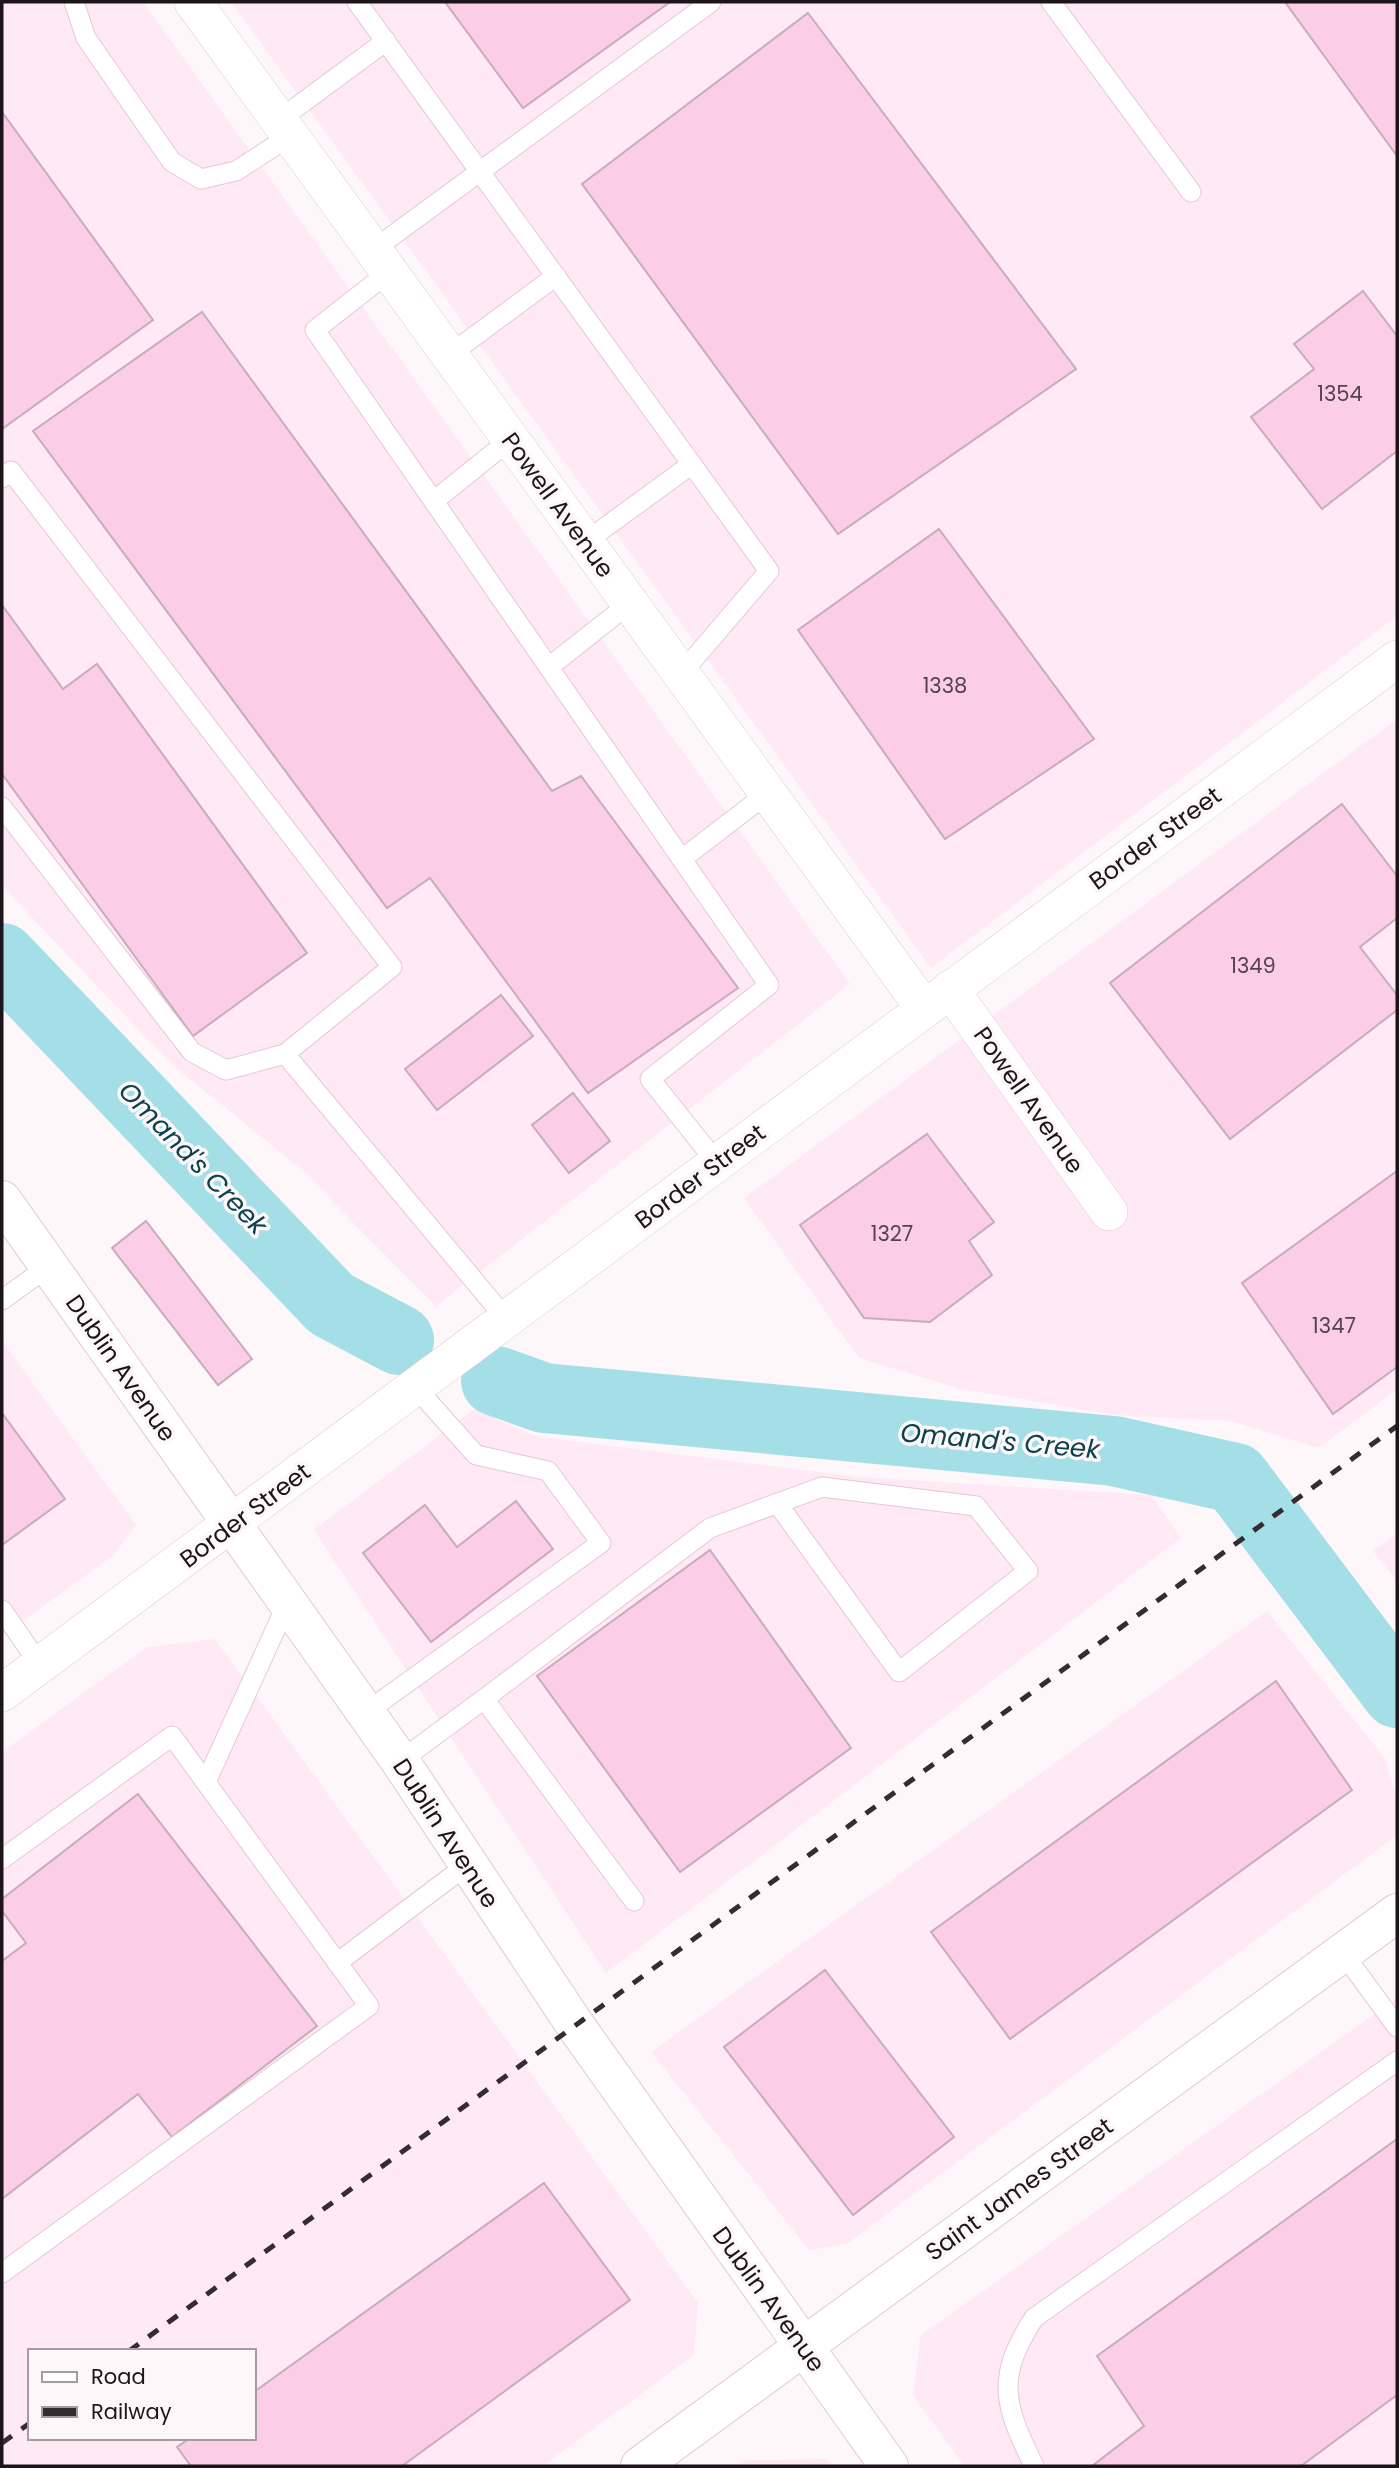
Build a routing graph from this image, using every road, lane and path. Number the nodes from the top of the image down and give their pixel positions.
1 (74, 2) edge
2 (193, 2) edge
3 (358, 2) edge
4 (711, 2) edge
5 (1051, 2) edge
6 (386, 41) junction
7 (285, 128) junction
8 (480, 171) junction
9 (1191, 192) dead end
10 (381, 261) junction
11 (556, 276) junction
12 (449, 355) junction
13 (511, 439) junction
14 (692, 464) junction
15 (2, 478) edge
16 (434, 501) junction
17 (585, 542) junction
18 (630, 603) junction
19 (1397, 659) edge
20 (549, 667) junction
21 (681, 674) junction
22 (768, 793) junction
23 (2, 807) edge
24 (682, 859) junction
25 (937, 998) junction
26 (285, 1054) junction
27 (717, 1163) junction
28 (2, 1200) edge
29 (1109, 1212) dead end
30 (49, 1266) junction
31 (2, 1300) edge
32 (507, 1320) junction
33 (416, 1388) junction
34 (777, 1503) junction
35 (232, 1525) junction
36 (287, 1604) junction
37 (2, 1611) edge
38 (40, 1665) junction
39 (2, 1693) edge
40 (484, 1699) junction
41 (365, 1713) junction
42 (400, 1761) junction
43 (206, 1782) junction
44 (2, 1859) edge
45 (467, 1865) junction
46 (634, 1901) dead end
47 (1397, 1913) edge
48 (1343, 1953) junction
49 (337, 1963) junction
50 (1397, 2027) edge
51 (1397, 2061) edge
52 (2, 2273) edge
53 (803, 2347) junction
54 (640, 2466) edge
55 (889, 2466) edge
56 (1034, 2466) edge

1 - 7 lane
2 - 7 street, Powell Avenue
3 - 6 lane
4 - 8 lane
5 - 9 lane
6 - 7 lane
6 - 8 lane
7 - 10 street, Powell Avenue
8 - 10 lane
8 - 11 lane
10 - 12 street, Powell Avenue
10 - 16 lane
11 - 12 lane
11 - 14 lane
12 - 13 street, Powell Avenue
13 - 16 lane
13 - 17 street, Powell Avenue
14 - 17 lane
14 - 21 lane
15 - 26 lane
16 - 20 lane
17 - 18 street, Powell Avenue
18 - 20 lane
18 - 21 street, Powell Avenue
19 - 25 street, Border Street
20 - 24 lane
21 - 22 street, Powell Avenue
22 - 24 lane
22 - 25 street, Powell Avenue
23 - 26 lane
24 - 27 lane
25 - 27 street, Border Street
25 - 29 street, Powell Avenue
26 - 32 lane
27 - 32 street, Border Street
28 - 30 main road, Dublin Avenue
30 - 31 lane
30 - 35 main road, Dublin Avenue
32 - 33 street, Border Street
33 - 35 street, Border Street
33 - 41 lane
34 - 34 lane
34 - 40 lane
35 - 36 main road, Dublin Avenue
35 - 38 street, Border Street
36 - 41 main road, Dublin Avenue
36 - 43 lane
37 - 38 lane
38 - 39 street, Border Street
40 - 42 lane
40 - 46 lane
41 - 42 main road, Dublin Avenue
42 - 45 main road, Dublin Avenue
43 - 44 lane
43 - 49 lane
45 - 49 lane
45 - 53 main road, Dublin Avenue
47 - 48 main road, Saint James Street
48 - 50 lane
48 - 53 main road, Saint James Street
49 - 52 lane
51 - 56 lane
53 - 54 main road, Saint James Street
53 - 55 main road, Dublin Avenue

